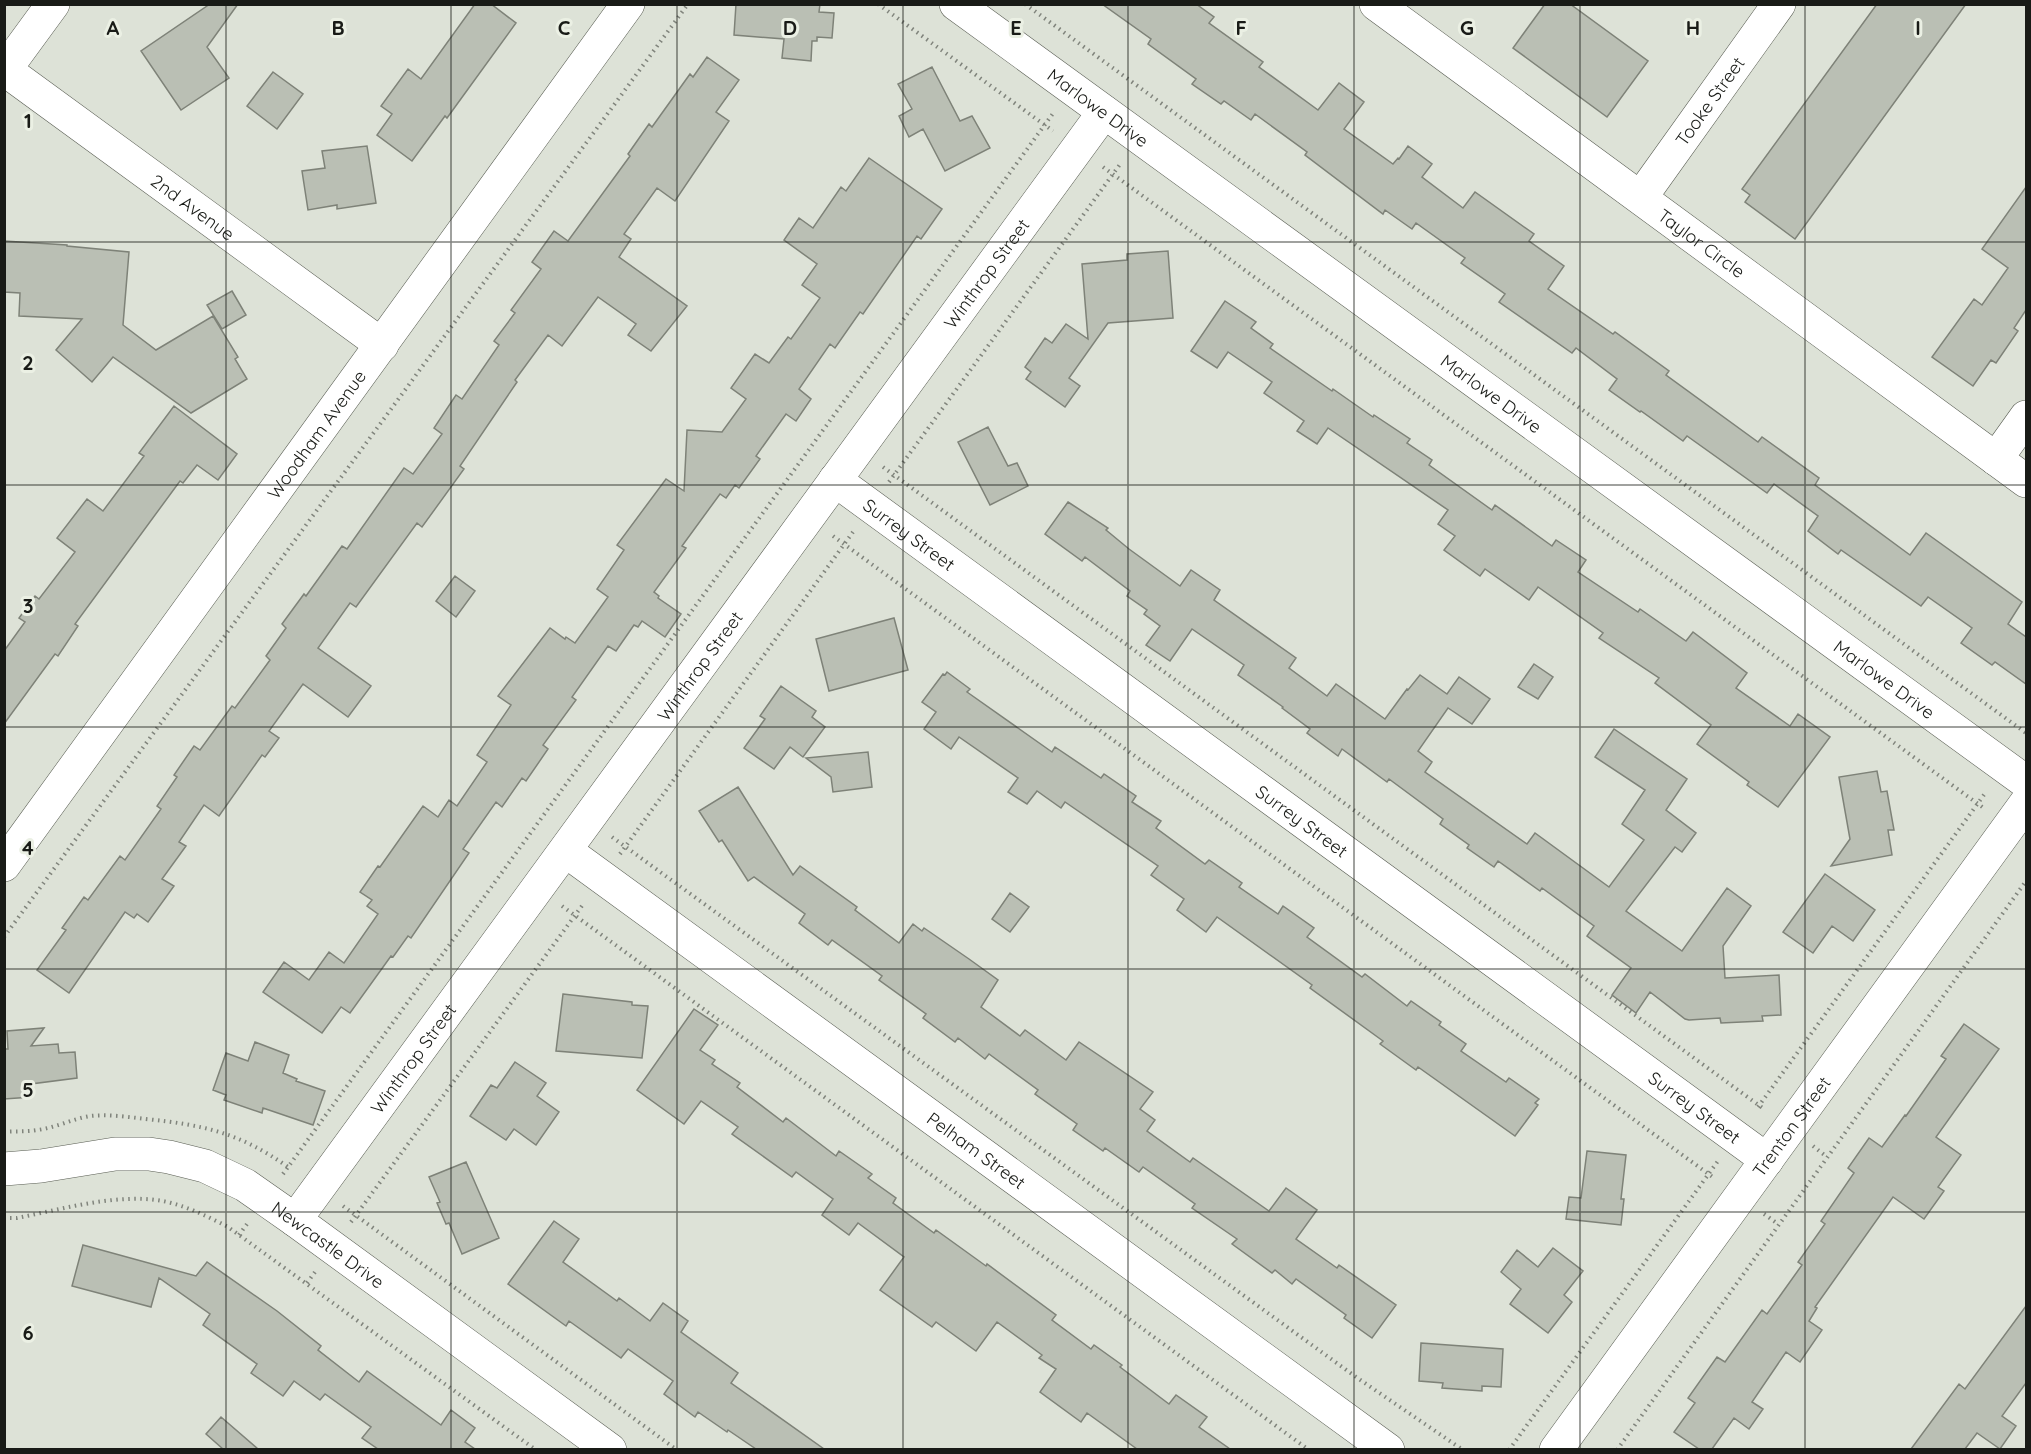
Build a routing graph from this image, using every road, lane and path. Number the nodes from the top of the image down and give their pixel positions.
1 (53, 4) edge
2 (628, 4) edge
3 (688, 4) edge
4 (878, 4) edge
5 (956, 4) edge
6 (1025, 4) edge
7 (1376, 4) edge
8 (1779, 4) edge
9 (5, 70) edge
10 (1071, 88) junction
11 (1104, 112) junction
12 (1044, 125) junction
13 (1138, 138) junction
14 (1078, 149) junction
15 (1112, 174) junction
16 (1641, 197) junction
17 (382, 345) junction
18 (2026, 417) edge
19 (858, 448) junction
20 (1996, 459) junction
21 (894, 476) junction
22 (835, 480) junction
23 (2026, 481) edge
24 (871, 507) junction
25 (808, 518) junction
26 (844, 544) junction
27 (2026, 733) edge
28 (2015, 774) edge
29 (1977, 804) junction
30 (2018, 815) edge
31 (589, 819) junction
32 (625, 846) junction
33 (566, 851) junction
34 (4, 865) edge
35 (602, 878) junction
36 (2026, 881) edge
37 (538, 888) junction
38 (575, 915) junction
39 (4, 937) edge
40 (1759, 1106) junction
41 (1790, 1128) junction
42 (1736, 1137) junction
43 (1827, 1157) junction
44 (1767, 1160) junction
45 (4, 1169) edge
46 (1709, 1174) junction
47 (1740, 1196) junction
48 (265, 1199) junction
49 (4, 1218) edge
50 (295, 1220) junction
51 (1778, 1224) junction
52 (239, 1235) junction
53 (333, 1248) junction
54 (307, 1283) junction
55 (536, 1449) edge
56 (610, 1449) edge
57 (1309, 1449) edge
58 (1388, 1449) edge
59 (1464, 1449) edge
60 (1509, 1449) edge
61 (1556, 1449) edge
62 (1617, 1449) edge

1 - 9 street
2 - 17 street, Woodham Avenue
3 - 39 path
4 - 12 path
5 - 10 street, Marlowe Drive
6 - 27 path
7 - 16 street, Taylor Circle
8 - 16 street, Tooke Street
9 - 17 street, 2nd Avenue
10 - 11 street, Marlowe Drive
10 - 12 path
11 - 13 street, Marlowe Drive
11 - 14 street, Winthrop Street
12 - 14 path
12 - 48 path
13 - 15 path
13 - 28 street, Marlowe Drive
14 - 15 path
14 - 19 street, Winthrop Street
15 - 21 path
15 - 29 path
16 - 20 street, Taylor Circle
17 - 34 street, Woodham Avenue
18 - 20 street
19 - 21 path
19 - 22 street, Winthrop Street
20 - 23 street, Taylor Circle
21 - 24 path
21 - 40 path
22 - 24 street, Surrey Street
22 - 25 street, Winthrop Street
24 - 26 path
24 - 42 street, Surrey Street
25 - 26 path
25 - 31 street, Winthrop Street
26 - 32 path
26 - 46 path
28 - 29 path
29 - 30 path
29 - 40 path
30 - 41 street, Trenton Street
31 - 32 path
31 - 33 street, Winthrop Street
32 - 35 path
32 - 59 path
33 - 35 street, Pelham Street
33 - 37 street, Winthrop Street
35 - 38 path
35 - 58 street, Pelham Street
36 - 43 path
37 - 38 path
37 - 50 street, Winthrop Street
38 - 53 path
38 - 57 path
40 - 41 path
40 - 42 path
41 - 43 path
41 - 44 street, Trenton Street
42 - 44 street, Surrey Street
42 - 46 path
43 - 51 path
44 - 47 street, Trenton Street
45 - 48 street, Newcastle Drive
46 - 47 path
46 - 60 path
47 - 51 path
47 - 61 street, Trenton Street
48 - 50 street, Newcastle Drive
48 - 52 path
49 - 52 path
50 - 53 street, Newcastle Drive
51 - 62 path
52 - 54 path
53 - 54 path
53 - 56 street, Newcastle Drive
54 - 55 path

